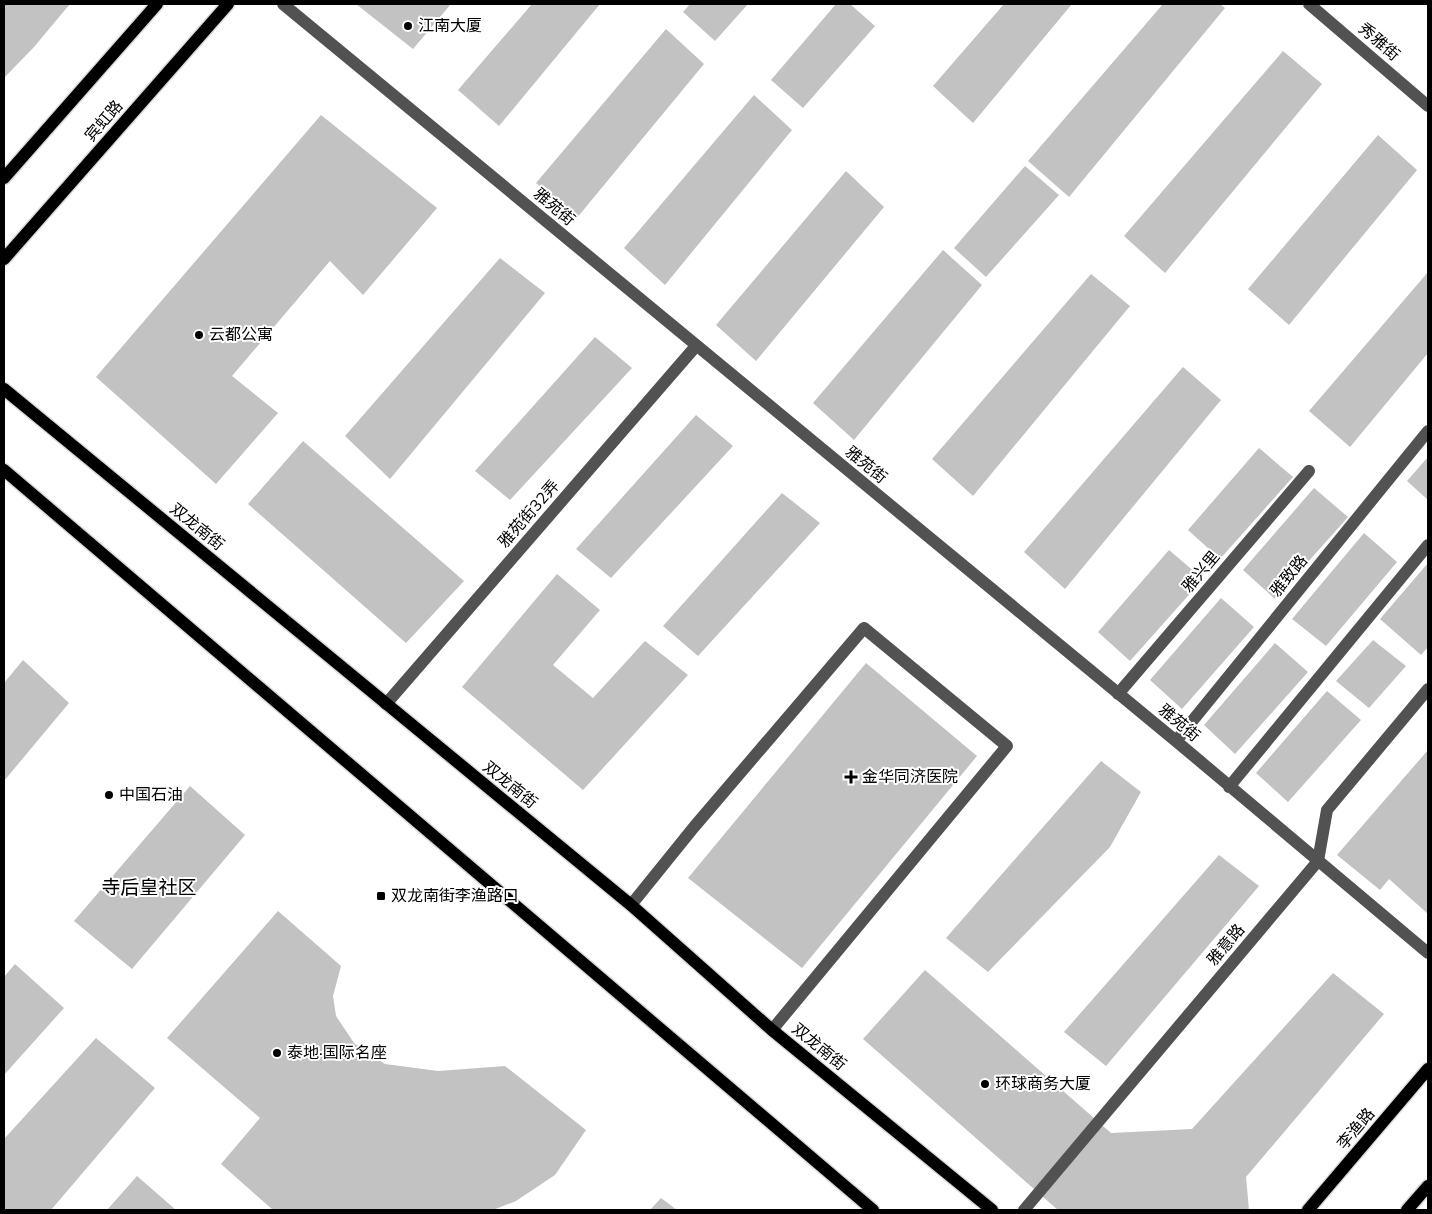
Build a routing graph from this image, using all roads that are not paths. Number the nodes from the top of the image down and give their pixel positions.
1 (156, 4) edge
2 (228, 4) edge
3 (283, 4) edge
4 (1309, 4) edge
5 (1428, 106) edge
6 (4, 178) edge
7 (4, 259) edge
8 (696, 346) junction
9 (4, 389) edge
10 (1428, 431) edge
11 (4, 470) edge
12 (1309, 471) dead end
13 (1428, 545) edge
14 (1428, 689) edge
15 (1118, 694) junction
16 (386, 704) junction
17 (1176, 742) junction
18 (1229, 787) junction
19 (1318, 861) junction
20 (630, 905) junction
21 (1428, 953) edge
22 (772, 1030) junction
23 (1428, 1069) edge
24 (1428, 1186) edge
25 (872, 1210) edge
26 (992, 1210) edge
27 (1024, 1210) edge
28 (1308, 1210) edge
29 (1407, 1210) edge

1 - 6 main road
2 - 7 main road, 宾虹路
3 - 8 street, 雅苑街
4 - 5 street, 秀雅街
8 - 15 street, 雅苑街
8 - 16 street, 雅苑街32弄
9 - 16 main road, 双龙南街
10 - 17 street, 雅致路
11 - 25 main road
12 - 15 street, 雅兴里
13 - 18 street
14 - 19 street
15 - 17 street, 雅苑街
16 - 20 main road, 双龙南街
17 - 18 street, 雅苑街
18 - 19 street, 雅苑街
19 - 21 street, 雅苑街
19 - 27 street, 雅意路
20 - 22 main road, 双龙南街
20 - 22 street
22 - 26 main road, 双龙南街
23 - 28 main road, 李渔路
24 - 29 main road

